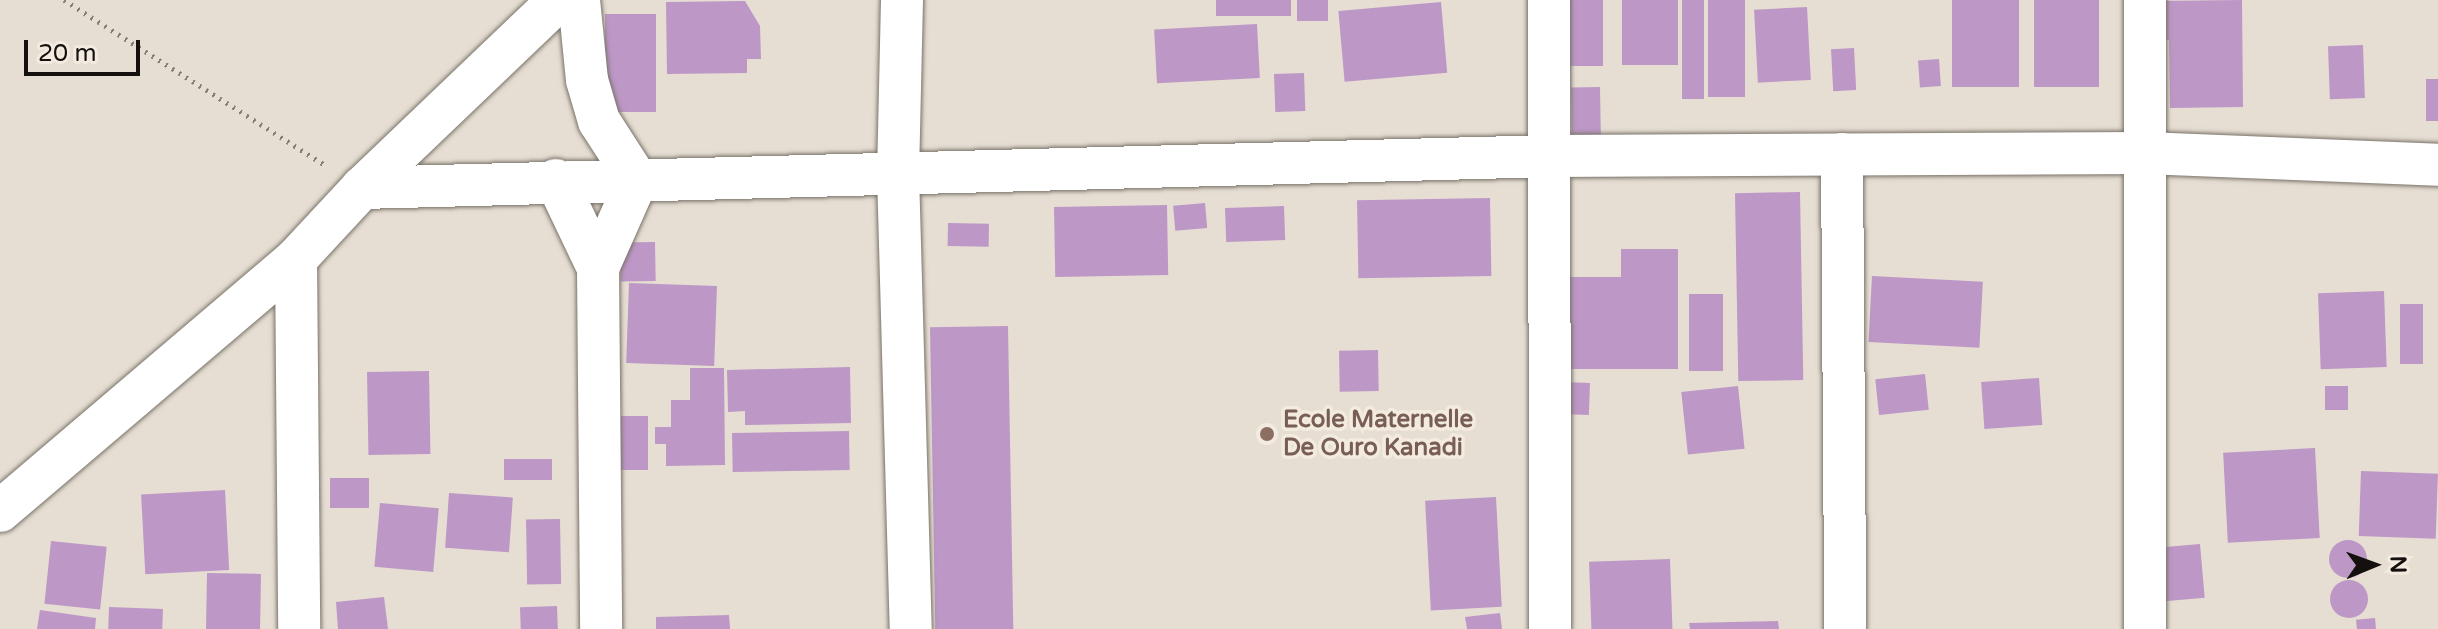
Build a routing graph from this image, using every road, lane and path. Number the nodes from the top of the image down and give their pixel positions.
1 (64, 0) edge
2 (559, 0) edge
3 (579, 0) edge
4 (902, 0) edge
5 (1549, 0) edge
6 (2145, 0) edge
7 (2145, 153) junction
8 (1842, 154) junction
9 (1549, 156) junction
10 (2438, 165) edge
11 (898, 173) junction
12 (556, 180) junction
13 (637, 180) junction
14 (362, 188) junction
15 (296, 259) junction
16 (598, 268) junction
17 (0, 511) edge
18 (299, 629) edge
19 (601, 629) edge
20 (911, 629) edge
21 (1550, 629) edge
22 (1845, 629) edge
23 (2145, 629) edge

1 - 14 path
2 - 14 street
3 - 13 street
4 - 11 street
5 - 9 street
6 - 7 street
7 - 8 street
7 - 10 street
7 - 23 street
8 - 9 street
8 - 22 street
9 - 11 street
9 - 21 street
11 - 13 street
11 - 20 street
12 - 13 street
12 - 14 street
12 - 16 street
13 - 16 street
14 - 15 street
15 - 17 street
15 - 18 street
16 - 19 street

